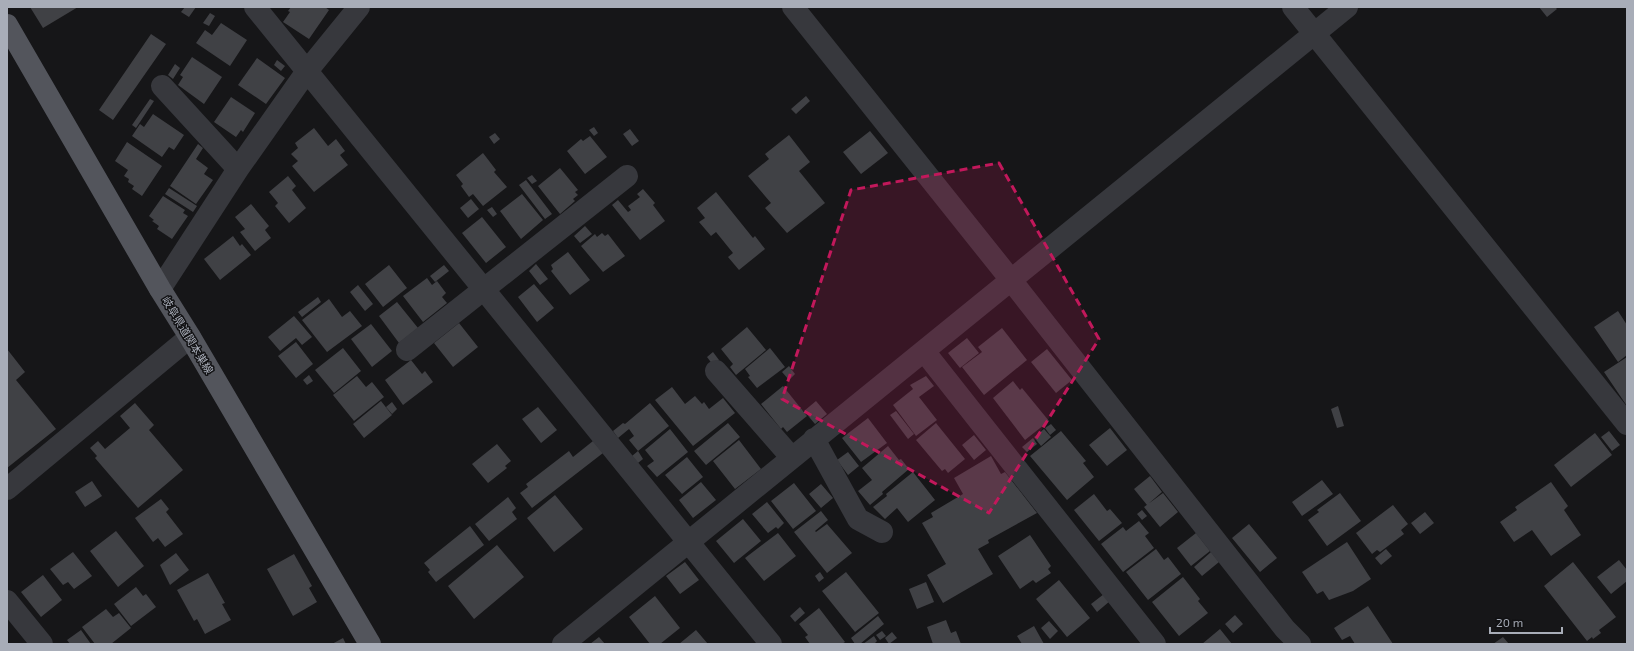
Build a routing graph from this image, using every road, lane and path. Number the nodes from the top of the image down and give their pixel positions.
1 (255, 7) edge
2 (359, 7) edge
3 (793, 7) edge
4 (1293, 7) edge
5 (1347, 7) edge
6 (7, 25) edge
7 (1314, 33) junction
8 (307, 71) junction
9 (162, 86) dead end
10 (238, 169) junction
11 (627, 176) dead end
12 (1011, 280) junction
13 (160, 289) junction
14 (484, 289) junction
15 (190, 337) junction
16 (407, 350) dead end
17 (924, 351) junction
18 (716, 371) dead end
19 (1627, 424) edge
20 (814, 439) junction
21 (792, 458) junction
22 (7, 488) edge
23 (882, 532) dead end
24 (688, 541) junction
25 (7, 601) edge
26 (42, 644) edge
27 (370, 644) edge
28 (563, 644) edge
29 (771, 644) edge
30 (1155, 644) edge
31 (1300, 644) edge

1 - 8 street
2 - 8 street
3 - 12 street
4 - 7 street
5 - 7 street
6 - 13 main road, 岐阜県道関本巣線
7 - 12 street
7 - 19 street
8 - 10 street
8 - 14 street
9 - 10 street
10 - 13 street
11 - 14 street
12 - 17 street
12 - 31 street
13 - 15 main road, 岐阜県道関本巣線
14 - 16 street
14 - 24 street
15 - 22 street
15 - 27 main road, 岐阜県道関本巣線
17 - 20 street
17 - 30 street
18 - 21 street
20 - 21 street
20 - 23 street
21 - 24 street
24 - 28 street
24 - 29 street
25 - 26 street

